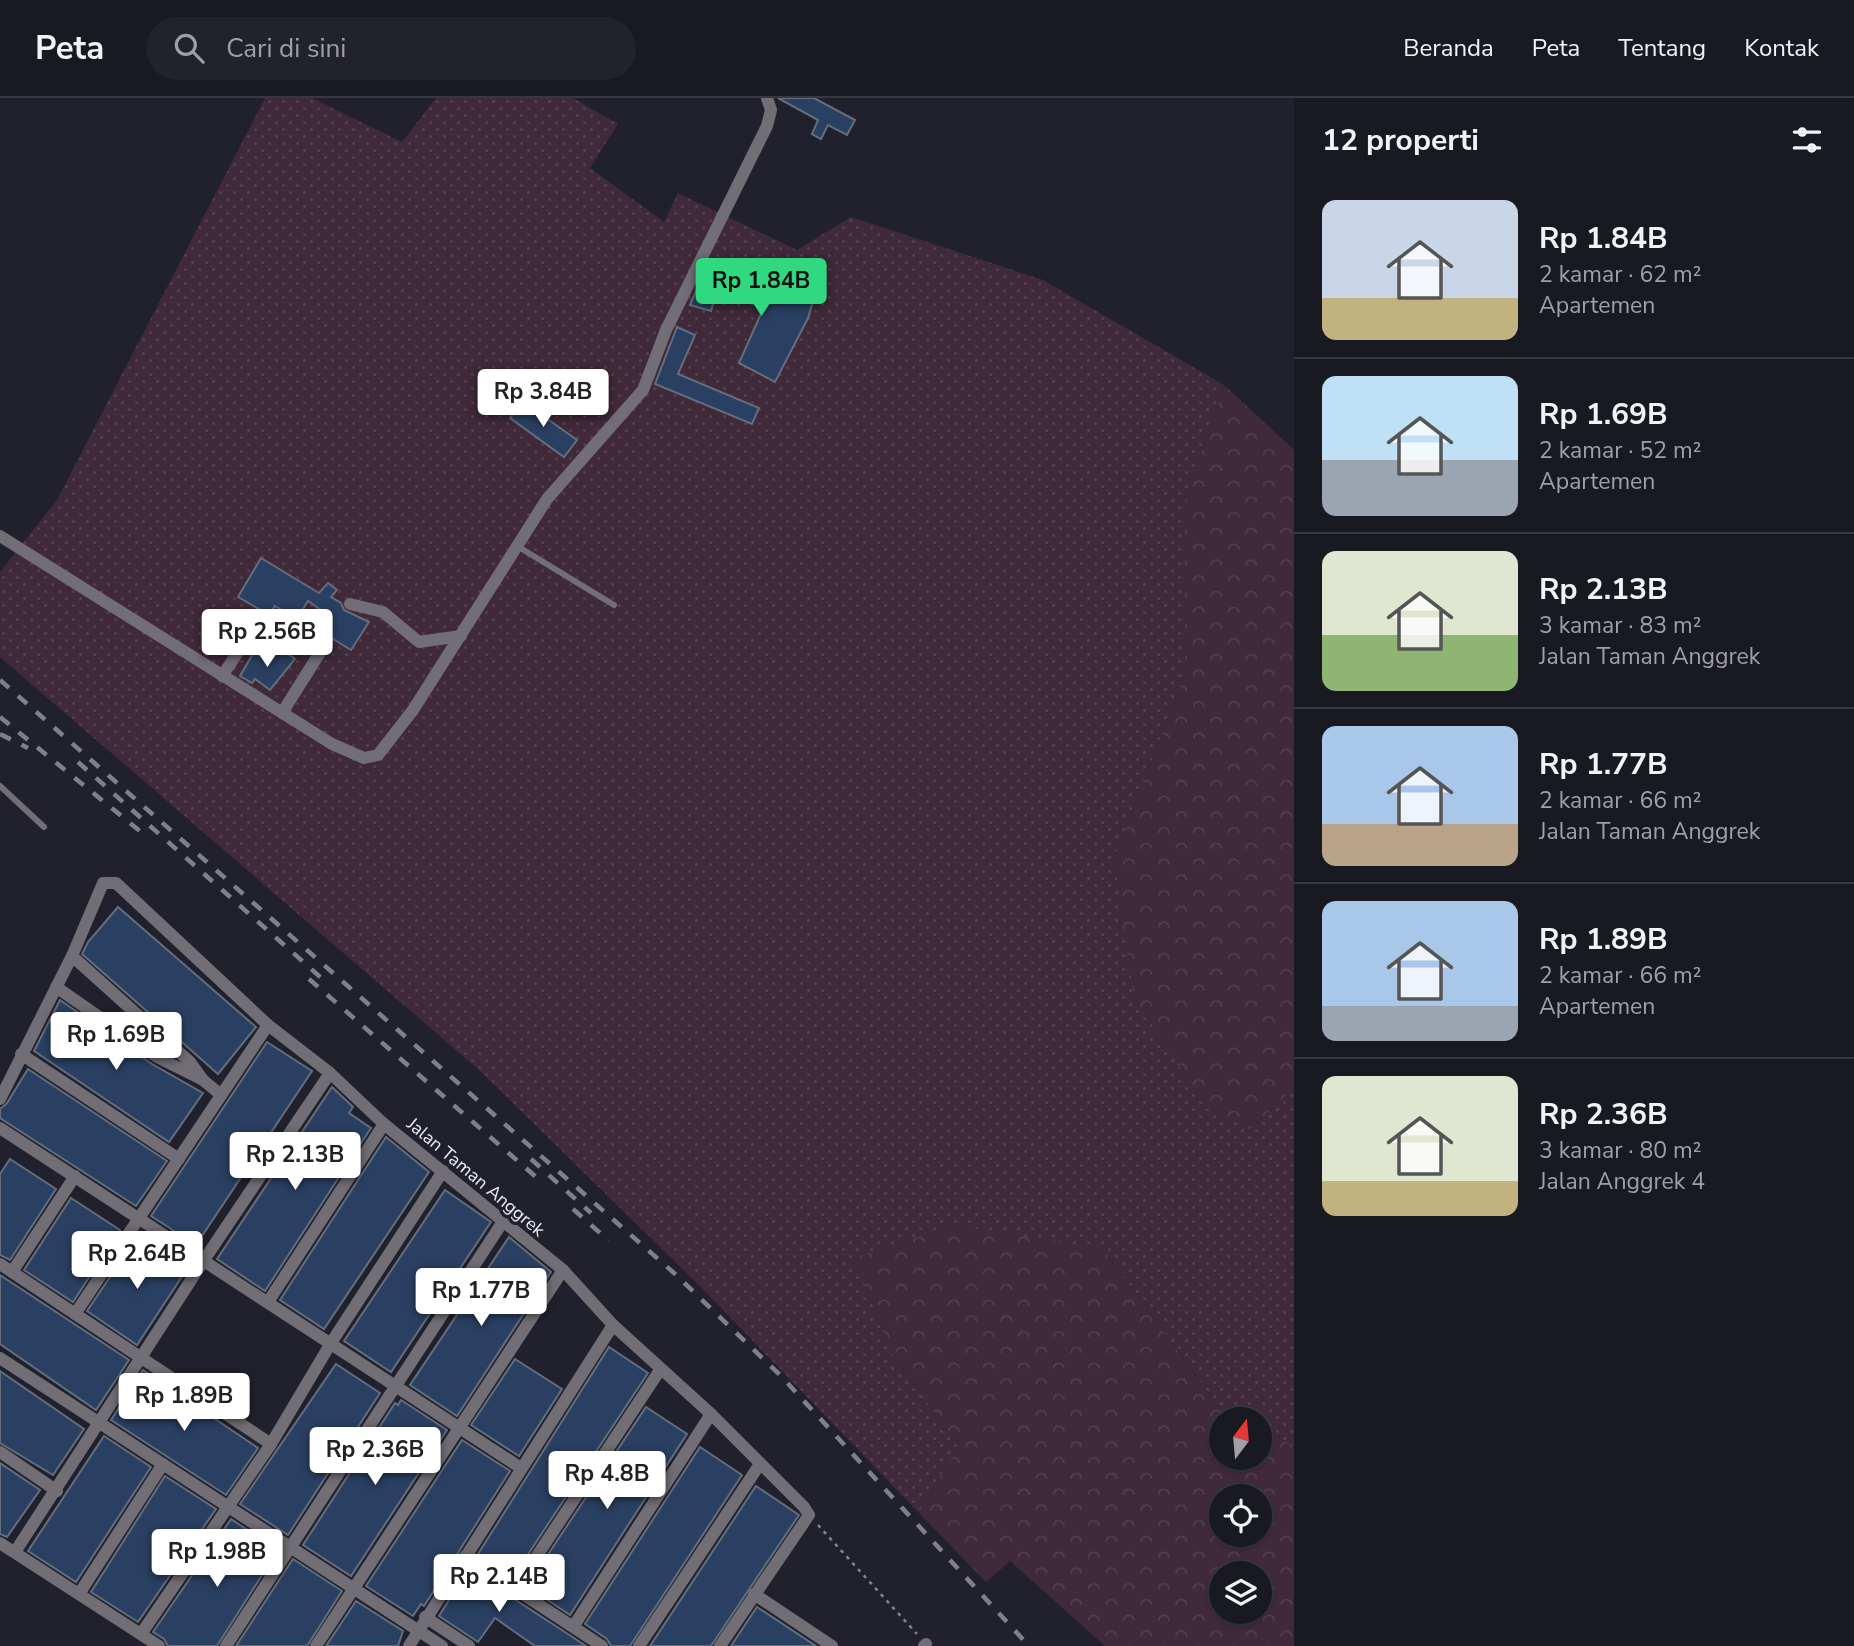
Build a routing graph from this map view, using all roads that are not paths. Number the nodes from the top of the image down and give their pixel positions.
1 (767, 98) edge
2 (0, 536) edge
3 (517, 546) junction
4 (350, 604) dead end
5 (614, 605) dead end
6 (259, 621) dead end
7 (461, 636) junction
8 (326, 643) dead end
9 (222, 676) junction
10 (282, 713) junction
11 (0, 786) edge
12 (44, 827) dead end
13 (72, 956) junction
14 (56, 987) junction
15 (268, 1025) junction
16 (21, 1054) junction
17 (330, 1073) junction
18 (203, 1080) junction
19 (221, 1095) junction
20 (0, 1099) edge
21 (384, 1124) junction
22 (0, 1128) edge
23 (178, 1159) junction
24 (443, 1171) junction
25 (75, 1176) junction
26 (139, 1218) junction
27 (502, 1223) junction
28 (204, 1260) junction
29 (0, 1264) edge
30 (563, 1270) junction
31 (12, 1272) junction
32 (268, 1302) junction
33 (75, 1314) junction
34 (613, 1325) junction
35 (331, 1343) junction
36 (141, 1357) junction
37 (0, 1358) edge
38 (660, 1370) junction
39 (395, 1385) junction
40 (711, 1415) junction
41 (99, 1423) junction
42 (459, 1427) junction
43 (271, 1444) junction
44 (0, 1452) edge
45 (163, 1464) junction
46 (760, 1464) junction
47 (521, 1468) junction
48 (57, 1491) junction
49 (229, 1507) junction
50 (0, 1543) edge
51 (290, 1547) junction
52 (15, 1552) junction
53 (465, 1556) junction
54 (354, 1588) junction
55 (515, 1589) junction
56 (79, 1594) junction
57 (754, 1594) junction
58 (425, 1617) junction
59 (573, 1627) junction
60 (417, 1630) junction
61 (141, 1634) junction
62 (159, 1646) edge
63 (226, 1646) edge
64 (316, 1646) edge
65 (409, 1646) edge
66 (442, 1646) edge
67 (469, 1646) edge
68 (602, 1646) edge
69 (639, 1646) edge
70 (720, 1646) edge
71 (832, 1646) edge

1 - 3 street
2 - 9 street
3 - 5 lane
3 - 7 street
4 - 7 street
6 - 9 street
7 - 10 street
8 - 10 street
9 - 10 street
11 - 12 lane
13 - 14 street
13 - 15 street, Jalan Taman Anggrek
13 - 18 street
14 - 16 street
14 - 18 street
15 - 17 street, Jalan Taman Anggrek
15 - 19 street
16 - 20 street
16 - 23 street
17 - 21 street, Jalan Taman Anggrek
17 - 28 street
18 - 19 street
19 - 23 street
21 - 24 street, Jalan Taman Anggrek
21 - 32 street
22 - 25 street
23 - 26 street
24 - 27 street, Jalan Taman Anggrek
24 - 35 street
25 - 26 street
25 - 31 street
26 - 28 street
26 - 33 street
27 - 30 street, Jalan Taman Anggrek
27 - 39 street
28 - 32 street
28 - 36 street
29 - 31 street
30 - 34 street, Jalan Taman Anggrek
30 - 42 street
31 - 33 street
32 - 35 street
33 - 36 street
34 - 38 street, Jalan Taman Anggrek
34 - 47 street
35 - 39 street
35 - 43 street
36 - 41 street
36 - 43 street
37 - 41 street
38 - 40 street, Jalan Taman Anggrek
38 - 55 street
39 - 42 street
39 - 51 street
40 - 46 street, Jalan Taman Anggrek
40 - 59 street
41 - 45 street
41 - 48 street
42 - 47 street
42 - 54 street
43 - 49 street
44 - 48 street
45 - 49 street
45 - 56 street
46 - 57 street, Jalan Taman Anggrek
46 - 69 street
47 - 53 street
48 - 52 street
49 - 51 street
49 - 61 street
50 - 52 street
51 - 54 street
51 - 63 street
52 - 56 street
53 - 55 street
53 - 58 street
54 - 60 street
54 - 64 street
55 - 59 street
56 - 61 street
57 - 70 street
57 - 71 street
58 - 60 street
58 - 67 street
59 - 68 street
60 - 65 street
60 - 66 street
61 - 62 street

